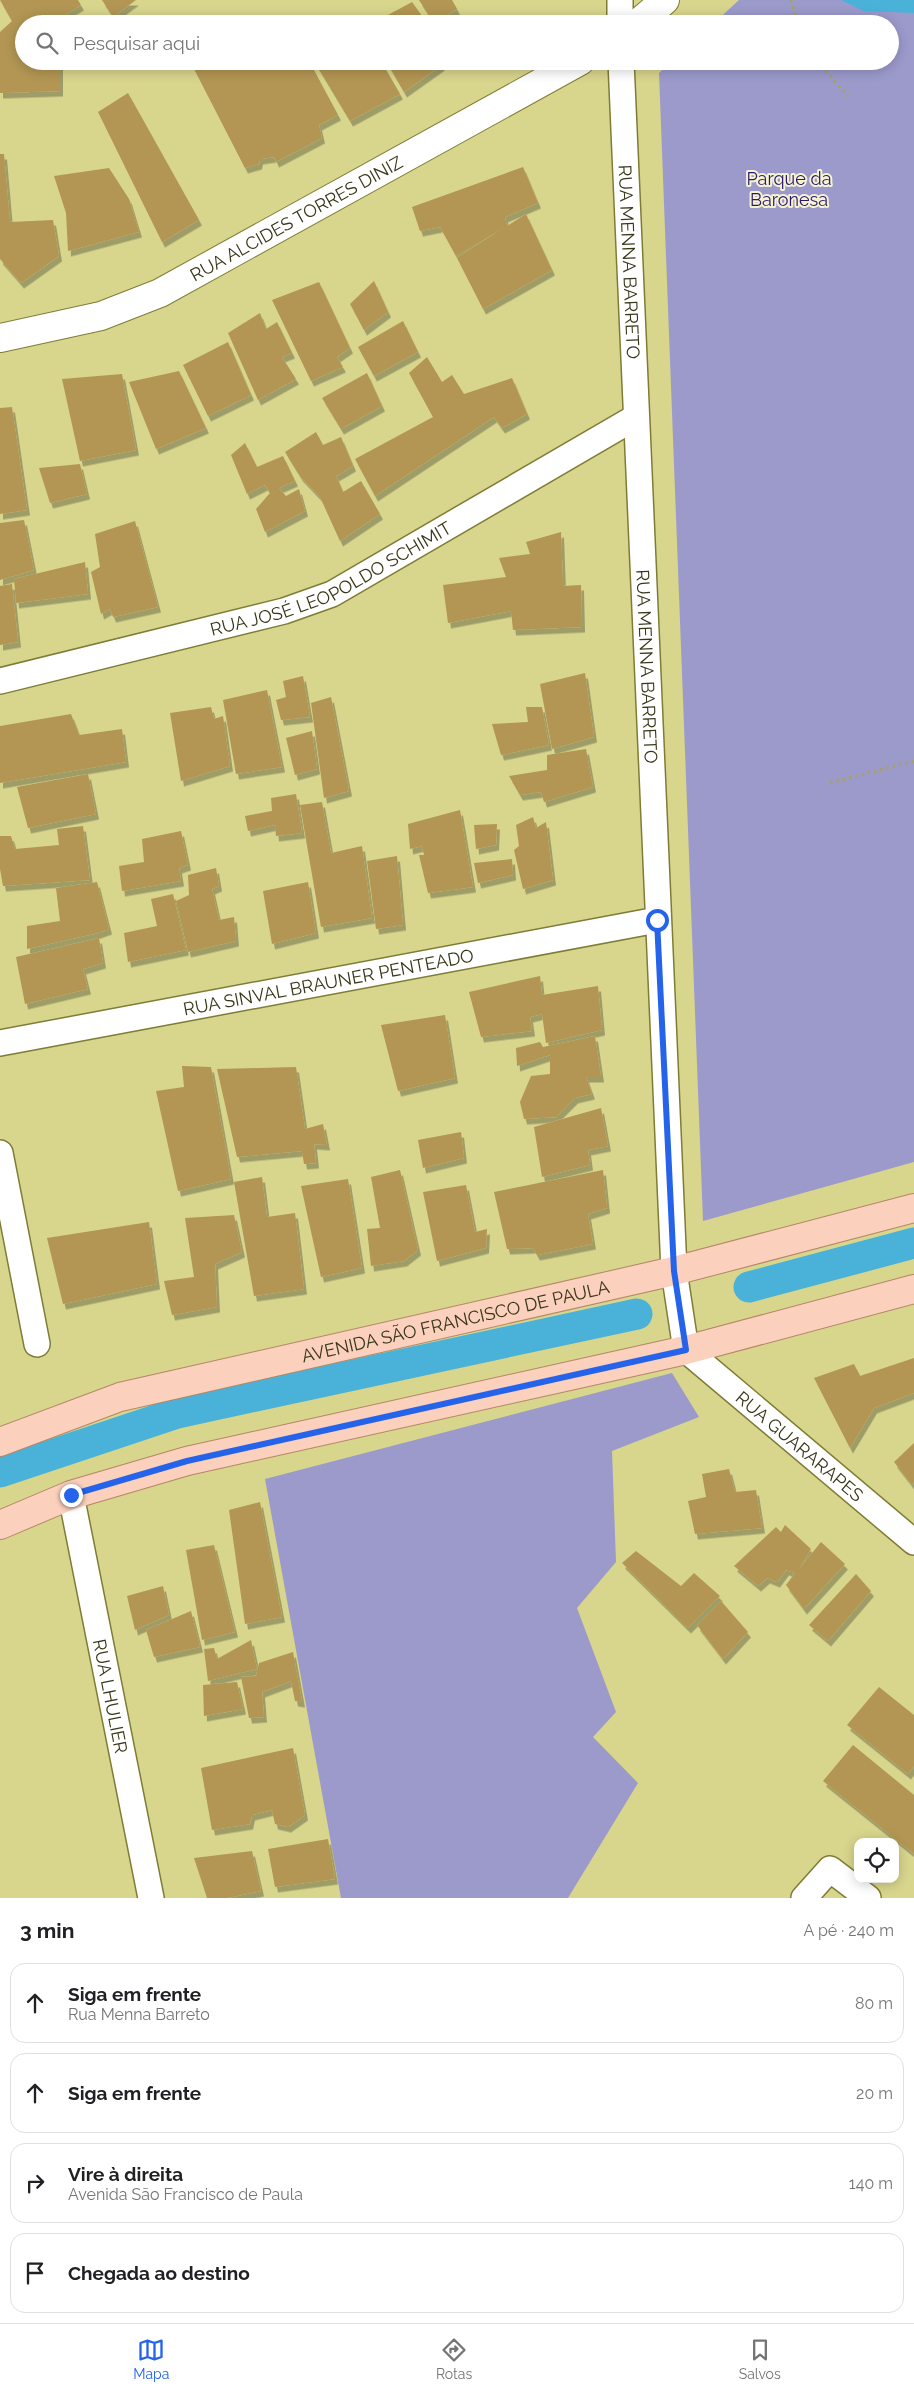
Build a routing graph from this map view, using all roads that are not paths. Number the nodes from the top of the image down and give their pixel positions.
1 (620, 0) edge
2 (664, 0) edge
3 (620, 15) edge
4 (647, 15) edge
5 (564, 70) edge
6 (621, 70) edge
7 (0, 338) edge
8 (636, 417) junction
9 (0, 681) edge
10 (657, 920) junction
11 (0, 1043) edge
12 (0, 1153) edge
13 (914, 1208) edge
14 (674, 1271) junction
15 (914, 1289) edge
16 (37, 1344) dead end
17 (686, 1350) junction
18 (0, 1442) edge
19 (71, 1495) junction
20 (0, 1524) edge
21 (914, 1542) edge
22 (151, 1898) edge
23 (804, 1898) edge
24 (868, 1898) edge

1 - 3 street
2 - 4 street
5 - 7 street, RUA ALCIDES TORRES DINIZ
6 - 8 street, RUA MENNA BARRETO
8 - 9 street, RUA JOSÉ LEOPOLDO SCHIMIT
8 - 10 street, RUA MENNA BARRETO
10 - 11 street, RUA SINVAL BRAUNER PENTEADO
10 - 14 street, RUA MENNA BARRETO
12 - 16 street
13 - 14 main road, AVENIDA SÃO FRANCISCO DE PAULA
14 - 17 street, RUA MENNA BARRETO
14 - 18 main road, AVENIDA SÃO FRANCISCO DE PAULA
15 - 17 main road
17 - 19 main road
17 - 21 street, RUA GUARARAPES
19 - 20 main road
19 - 22 street, RUA LHULIER
23 - 24 street

